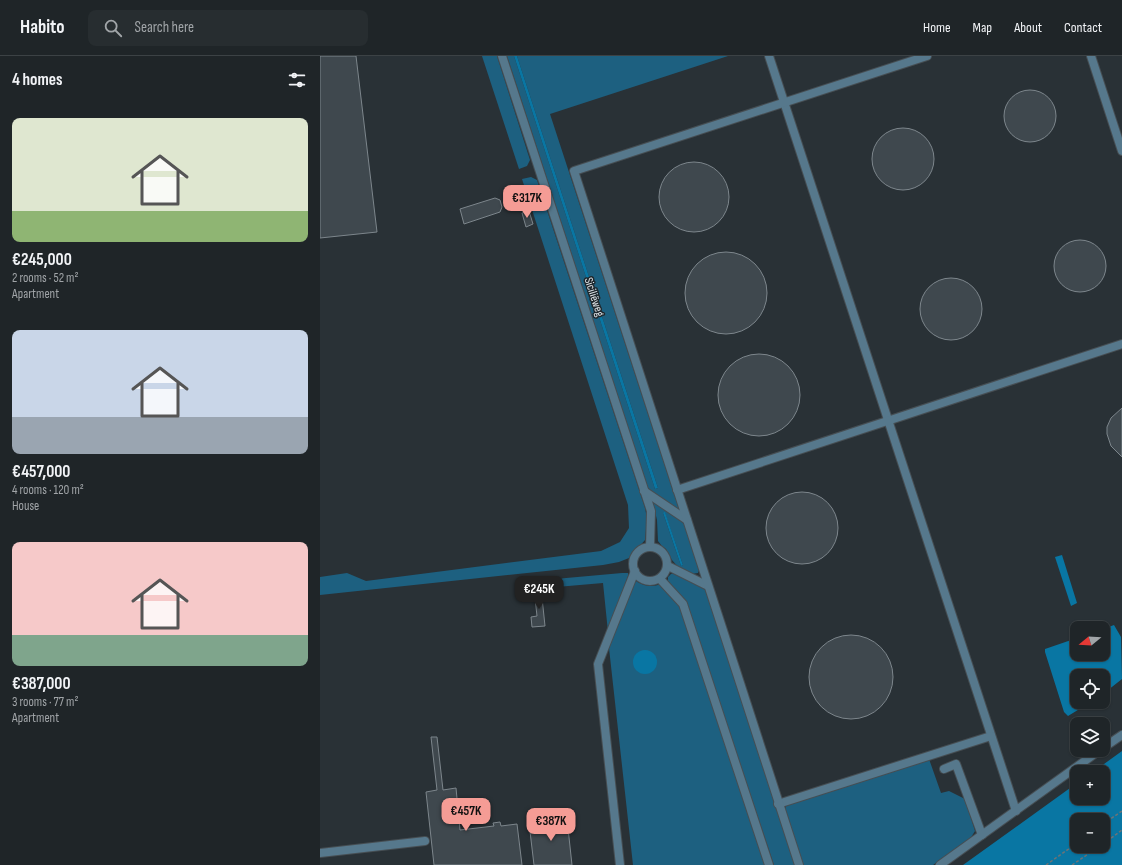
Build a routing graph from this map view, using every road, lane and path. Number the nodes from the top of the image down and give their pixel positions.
1 (502, 56) edge
2 (769, 56) edge
3 (927, 56) edge
4 (1091, 56) edge
5 (784, 103) junction
6 (1122, 151) edge
7 (1122, 344) edge
8 (888, 420) junction
9 (677, 490) junction
10 (644, 491) junction
11 (687, 520) junction
12 (650, 547) junction
13 (668, 566) junction
14 (635, 571) junction
15 (660, 579) junction
16 (708, 586) junction
17 (1122, 734) edge
18 (991, 736) junction
19 (1110, 743) edge
20 (1090, 757) edge
21 (944, 769) dead end
22 (778, 804) junction
23 (1016, 811) junction
24 (1122, 811) edge
25 (1110, 819) edge
26 (1122, 830) edge
27 (982, 835) junction
28 (1110, 839) edge
29 (425, 841) dead end
30 (1070, 848) edge
31 (320, 853) edge
32 (1090, 853) edge
33 (620, 865) edge
34 (769, 865) edge
35 (799, 865) edge
36 (940, 865) edge
37 (1046, 865) edge
38 (1072, 865) edge

1 - 10 street, Siciliëweg
2 - 5 street
3 - 5 street
4 - 6 street
5 - 8 street
5 - 9 street
7 - 8 street
8 - 9 street
8 - 18 street
9 - 11 street
10 - 11 street
10 - 12 street, Siciliëweg
11 - 16 street
12 - 13 street
12 - 14 street
13 - 15 street
13 - 16 street
14 - 15 street
14 - 33 street
15 - 34 street
16 - 22 street
17 - 19 street
18 - 22 street
18 - 23 street
20 - 23 street
21 - 27 street
22 - 35 street
23 - 27 street
24 - 25 path
26 - 28 path
27 - 36 street
29 - 31 street
30 - 37 path
32 - 38 path

